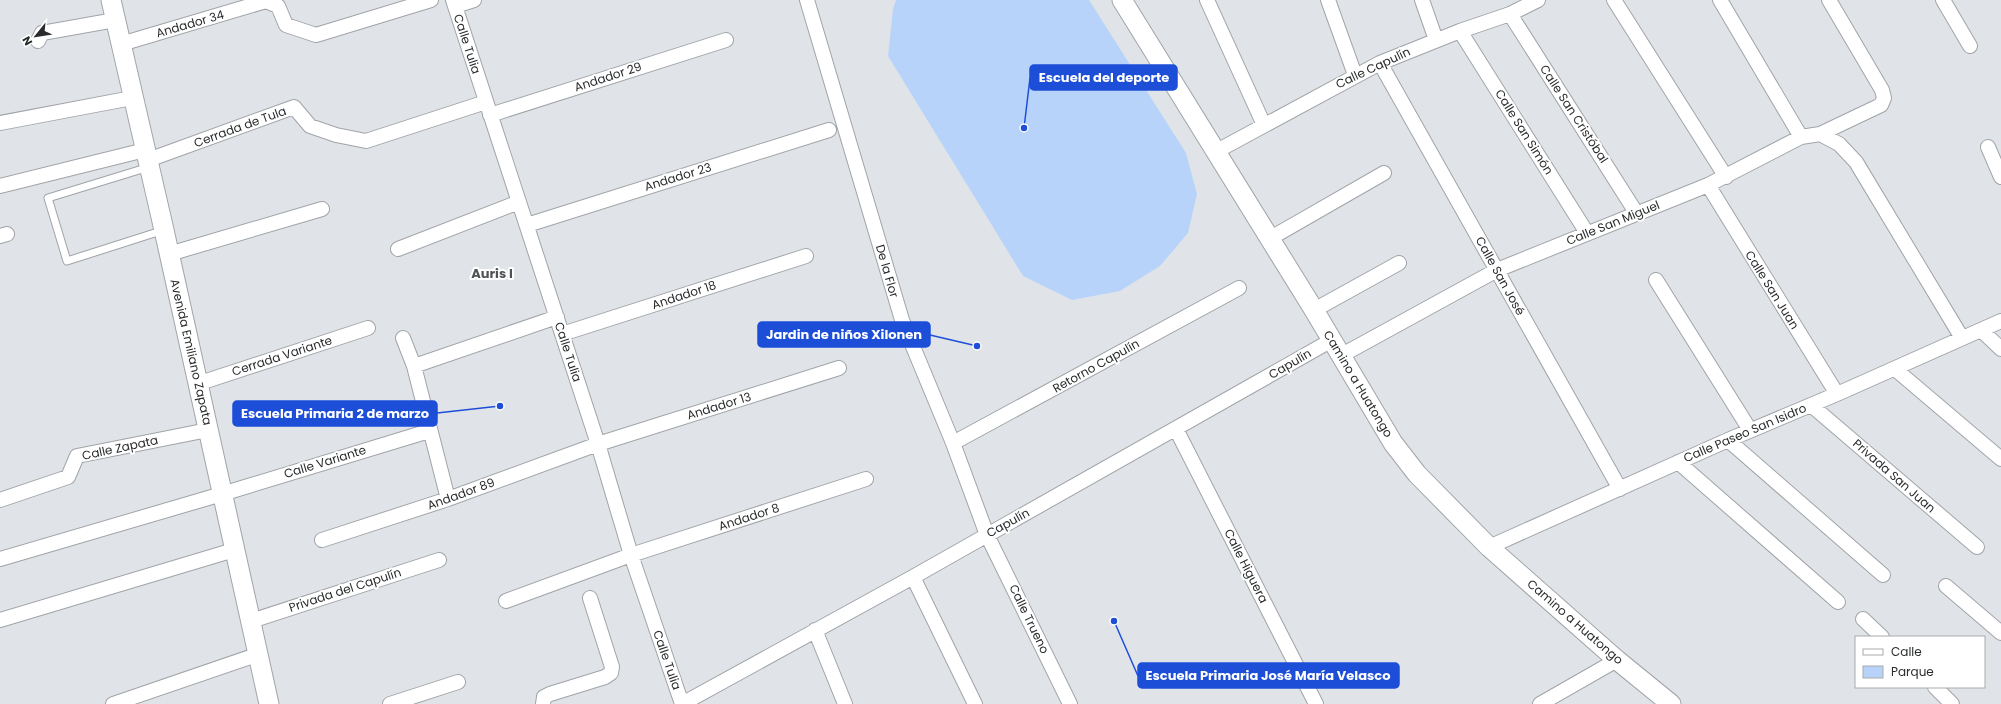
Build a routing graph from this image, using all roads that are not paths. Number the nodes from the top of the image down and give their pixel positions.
1 (111, 0) edge
2 (431, 0) edge
3 (474, 0) edge
4 (807, 0) edge
5 (1122, 0) edge
6 (1207, 0) edge
7 (1328, 0) edge
8 (1422, 0) edge
9 (1538, 0) edge
10 (1614, 0) edge
11 (1720, 0) edge
12 (1829, 0) edge
13 (1943, 0) edge
14 (454, 3) edge
15 (1522, 3) edge
16 (1510, 14) junction
17 (115, 20) junction
18 (1460, 31) junction
19 (726, 40) dead end
20 (1436, 40) junction
21 (38, 42) dead end
22 (121, 44) junction
23 (1970, 46) dead end
24 (1380, 63) junction
25 (1355, 75) junction
26 (132, 98) junction
27 (488, 108) junction
28 (0, 123) edge
29 (1264, 125) junction
30 (829, 130) dead end
31 (1820, 134) junction
32 (1801, 137) junction
33 (1988, 147) dead end
34 (1215, 152) junction
35 (147, 159) junction
36 (1384, 173) dead end
37 (1726, 177) junction
38 (2001, 177) edge
39 (1708, 185) junction
40 (0, 186) edge
41 (519, 202) junction
42 (322, 209) dead end
43 (1637, 214) junction
44 (526, 225) junction
45 (164, 230) junction
46 (1587, 233) junction
47 (1269, 239) junction
48 (398, 250) dead end
49 (169, 254) junction
50 (806, 256) dead end
51 (1399, 263) dead end
52 (1497, 270) junction
53 (1656, 280) dead end
54 (1239, 288) dead end
55 (1314, 310) junction
56 (557, 317) junction
57 (2001, 321) edge
58 (368, 328) dead end
59 (1981, 330) junction
60 (562, 334) junction
61 (402, 338) dead end
62 (1962, 338) junction
63 (1337, 348) junction
64 (2001, 348) edge
65 (414, 366) junction
66 (839, 368) dead end
67 (1895, 369) junction
68 (197, 384) junction
69 (1837, 394) junction
70 (1810, 405) junction
71 (1176, 429) junction
72 (208, 430) junction
73 (429, 430) junction
74 (1750, 430) junction
75 (1728, 440) junction
76 (598, 444) junction
77 (953, 444) junction
78 (2001, 459) edge
79 (1678, 462) junction
80 (866, 479) dead end
81 (1620, 489) junction
82 (222, 494) junction
83 (448, 499) junction
84 (0, 500) edge
85 (988, 535) junction
86 (322, 540) dead end
87 (1489, 547) junction
88 (1977, 547) dead end
89 (234, 550) junction
90 (631, 556) junction
91 (0, 559) edge
92 (439, 560) dead end
93 (1883, 575) dead end
94 (913, 577) junction
95 (1946, 586) dead end
96 (590, 598) dead end
97 (506, 601) dead end
98 (1838, 602) dead end
99 (1863, 619) dead end
100 (0, 620) edge
101 (251, 621) junction
102 (815, 630) junction
103 (2001, 633) edge
104 (1881, 636) edge
105 (259, 654) junction
106 (1617, 660) junction
107 (458, 682) dead end
108 (1936, 688) edge
109 (699, 700) edge
110 (113, 704) edge
111 (269, 704) edge
112 (390, 704) edge
113 (543, 704) edge
114 (682, 704) edge
115 (845, 704) edge
116 (975, 704) edge
117 (1070, 704) edge
118 (1316, 704) edge
119 (1540, 704) edge
120 (1671, 704) edge
121 (1952, 704) edge

1 - 17 main road, Avenida Emiliano Zapata
2 - 22 street, Andador 34
3 - 14 street
4 - 77 street, De la Flor
5 - 34 main road, Camino a Huatongo
6 - 29 street
7 - 25 street
8 - 20 street
9 - 15 street, Calle Capulín
10 - 37 street
11 - 32 street
12 - 31 street, Calle San Miguel
13 - 23 street
14 - 27 street, Calle Tulia
15 - 16 street, Calle Capulín
16 - 18 street, Calle Capulín
16 - 43 street, Calle San Cristóbal
17 - 21 street
17 - 22 main road, Avenida Emiliano Zapata
18 - 20 street, Calle Capulín
18 - 46 street, Calle San Simón
19 - 27 street, Andador 29
20 - 24 street, Calle Capulín
22 - 26 main road, Avenida Emiliano Zapata
24 - 25 street, Calle Capulín
24 - 52 street, Calle San José
25 - 29 street, Calle Capulín
26 - 28 street
26 - 35 main road, Avenida Emiliano Zapata
27 - 35 street, Cerrada de Tula
27 - 41 street, Calle Tulia
29 - 34 street, Calle Capulín
30 - 44 street, Andador 23
31 - 32 street, Calle San Miguel
31 - 62 street
32 - 37 street, Calle San Miguel
33 - 38 street
34 - 47 main road, Camino a Huatongo
35 - 40 street
35 - 45 main road, Avenida Emiliano Zapata
35 - 45 lane
36 - 47 street
37 - 39 street, Calle San Miguel
39 - 43 street, Calle San Miguel
39 - 69 street, Calle San Juan
41 - 44 street, Calle Tulia
41 - 48 street
42 - 49 street
43 - 46 street, Calle San Miguel
44 - 56 street, Calle Tulia
45 - 49 main road, Avenida Emiliano Zapata
46 - 52 street, Calle San Miguel
47 - 55 main road, Camino a Huatongo
49 - 68 main road, Avenida Emiliano Zapata
50 - 60 street, Andador 18
51 - 55 street
52 - 63 street, Calle San Miguel
52 - 81 street, Calle San José
53 - 74 street
54 - 77 street, Retorno Capulín
55 - 63 main road, Camino a Huatongo
56 - 60 street, Calle Tulia
56 - 65 street
57 - 59 street, Calle Paseo San Isidro
58 - 68 street, Cerrada Variante
59 - 62 street, Calle Paseo San Isidro
59 - 64 street
60 - 76 street, Calle Tulia
61 - 65 street
62 - 67 street, Calle Paseo San Isidro
63 - 71 street, Capulín
63 - 87 main road, Camino a Huatongo
65 - 73 street
66 - 76 street, Andador 13
67 - 69 street, Calle Paseo San Isidro
67 - 78 street
68 - 72 main road, Avenida Emiliano Zapata
69 - 70 street, Calle Paseo San Isidro
70 - 74 street, Calle Paseo San Isidro
70 - 88 street, Privada San Juan
71 - 85 street, Capulín
71 - 118 street, Calle Higuera
72 - 82 main road, Avenida Emiliano Zapata
72 - 84 street, Calle Zapata
73 - 82 street, Calle Variante
73 - 83 street
74 - 75 street, Calle Paseo San Isidro
75 - 79 street, Calle Paseo San Isidro
75 - 93 street
76 - 83 street, Andador 89
76 - 90 street, Calle Tulia
77 - 85 street, De la Flor
79 - 81 street, Calle Paseo San Isidro
79 - 98 street
80 - 90 street, Andador 8
81 - 87 street, Calle Paseo San Isidro
82 - 89 main road, Avenida Emiliano Zapata
82 - 91 street, Calle Variante
83 - 86 street, Andador 89
85 - 94 street, Capulín
85 - 117 street, Calle Trueno
87 - 106 main road, Camino a Huatongo
89 - 100 street
89 - 101 main road, Avenida Emiliano Zapata
90 - 97 street, Andador 8
90 - 114 street, Calle Tulia
92 - 101 street, Privada del Capulín
94 - 102 street, Capulín
94 - 116 street
95 - 103 street
96 - 113 street
99 - 104 street
101 - 105 main road, Avenida Emiliano Zapata
102 - 109 street, Capulín
102 - 115 street
105 - 110 street
105 - 111 main road, Avenida Emiliano Zapata
106 - 119 street
106 - 120 main road, Camino a Huatongo
107 - 112 street
108 - 121 street
109 - 114 street, Capulín

